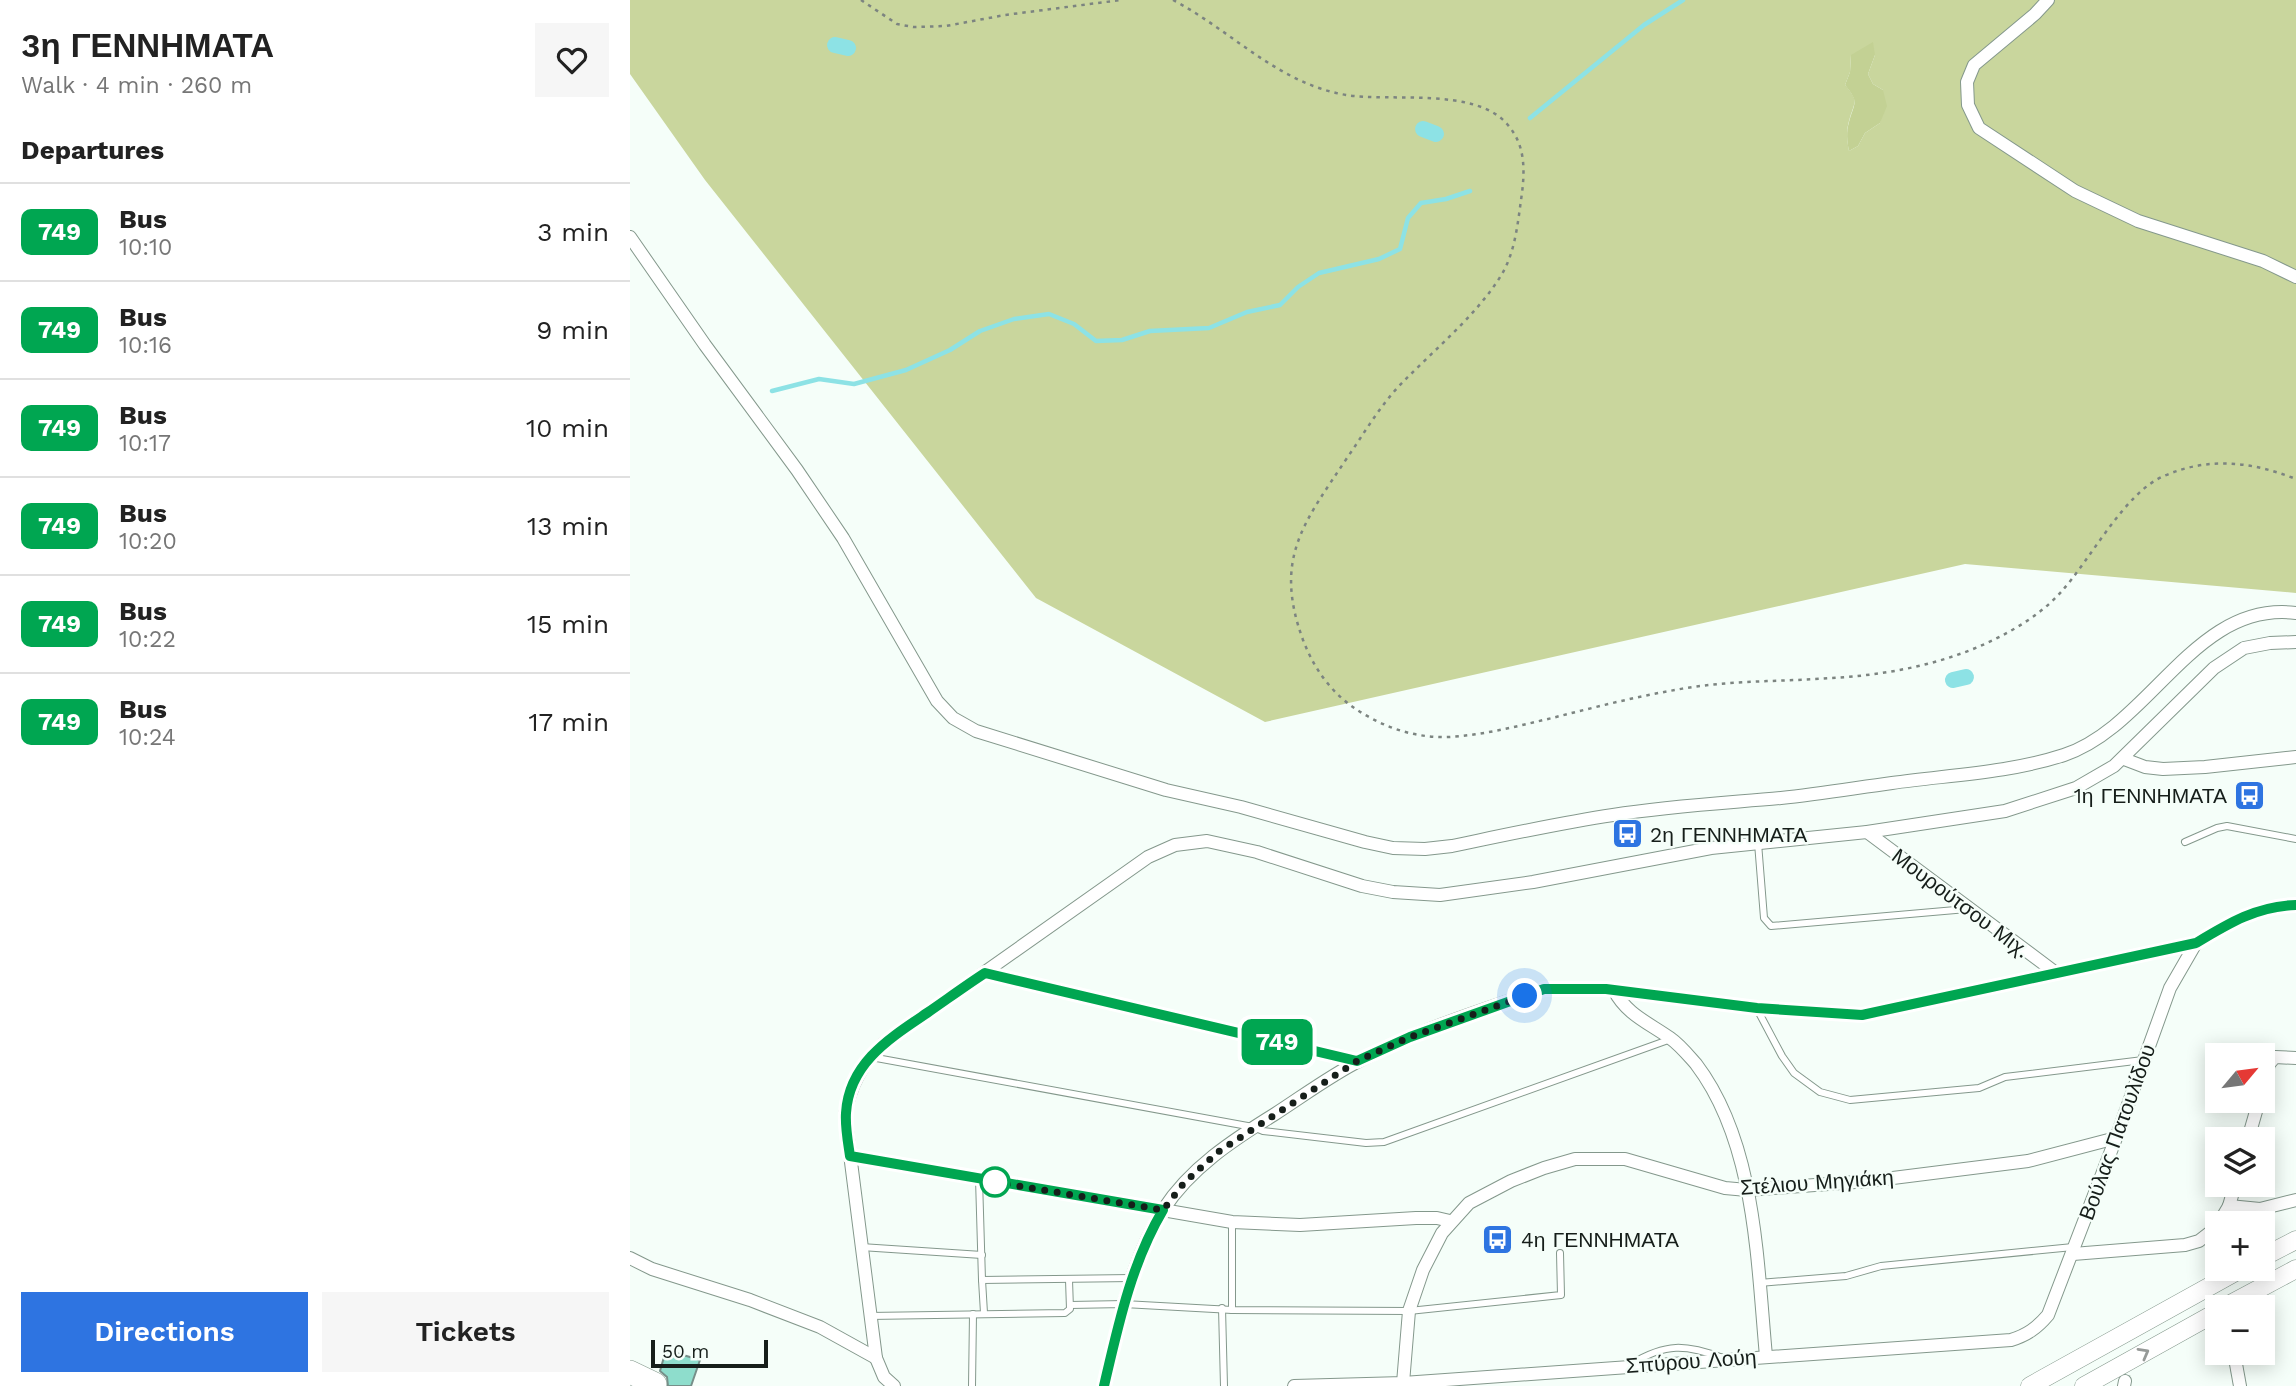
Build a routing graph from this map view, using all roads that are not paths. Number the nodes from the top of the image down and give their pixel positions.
1 (2048, 0) edge
2 (630, 237) edge
3 (2296, 276) edge
4 (2296, 613) edge
5 (2296, 642) edge
6 (2296, 757) edge
7 (2124, 759) junction
8 (1867, 832) junction
9 (2296, 839) edge
10 (2185, 842) dead end
11 (1758, 844) junction
12 (2296, 905) edge
13 (1968, 908) junction
14 (2196, 943) junction
15 (985, 973) junction
16 (2056, 973) junction
17 (1615, 990) junction
18 (1757, 1008) junction
19 (1672, 1039) junction
20 (869, 1057) junction
21 (2275, 1057) edge
22 (2296, 1058) edge
23 (2143, 1060) junction
24 (1357, 1061) junction
25 (1253, 1127) junction
26 (2116, 1138) junction
27 (850, 1156) junction
28 (979, 1179) junction
29 (1747, 1189) junction
30 (2232, 1197) edge
31 (2296, 1200) edge
32 (2229, 1206) junction
33 (1163, 1210) junction
34 (2226, 1211) edge
35 (1450, 1221) junction
36 (1232, 1222) junction
37 (2205, 1234) edge
38 (2296, 1240) edge
39 (861, 1247) junction
40 (2074, 1250) junction
41 (2275, 1251) edge
42 (1560, 1253) dead end
43 (982, 1255) junction
44 (630, 1258) edge
45 (2296, 1269) edge
46 (1134, 1278) junction
47 (982, 1280) junction
48 (1069, 1280) junction
49 (2219, 1281) edge
50 (1759, 1283) junction
51 (2247, 1295) edge
52 (1124, 1304) junction
53 (1070, 1305) junction
54 (1222, 1308) junction
55 (1232, 1310) junction
56 (1409, 1311) junction
57 (984, 1313) junction
58 (973, 1314) junction
59 (869, 1316) junction
60 (2205, 1319) edge
61 (2041, 1324) joint
62 (1766, 1356) junction
63 (876, 1358) junction
64 (2236, 1365) edge
65 (630, 1372) edge
66 (889, 1381) edge
67 (1403, 1383) junction
68 (655, 1384) dead end
69 (972, 1386) edge
70 (1104, 1386) edge
71 (1224, 1386) edge
72 (1294, 1386) edge
73 (2030, 1386) edge
74 (2084, 1386) edge
75 (2240, 1386) edge

1 - 3 street
2 - 4 street
5 - 7 street
6 - 7 street
7 - 8 street
8 - 11 street
8 - 13 street, Μουρούτσου Μιχ.
9 - 10 lane
11 - 13 lane
11 - 15 street
12 - 14 street
13 - 16 street, Μουρούτσου Μιχ.
14 - 16 street
14 - 23 street, Βούλας Πατουλίδου
15 - 20 street
15 - 24 street
16 - 18 street
17 - 18 street
17 - 19 street
17 - 24 street
18 - 23 lane
19 - 25 lane
19 - 29 street
20 - 25 lane
20 - 27 street
21 - 22 street
23 - 26 street, Βούλας Πατουλίδου
24 - 25 street
25 - 33 street
26 - 29 street, Στέλιου Μηγιάκη
26 - 40 street, Βούλας Πατουλίδου
27 - 28 street
27 - 39 street
28 - 33 street
28 - 43 lane
29 - 35 street, Στέλιου Μηγιάκη
29 - 50 street
30 - 32 street
31 - 32 street
32 - 34 street
33 - 36 street
33 - 46 street
35 - 36 street
35 - 56 street, Στέλιου Μηγιάκη
36 - 55 lane
37 - 40 street
38 - 41 main road
39 - 43 lane
39 - 59 street
40 - 50 lane
40 - 61 street, Βούλας Πατουλίδου
42 - 56 lane
43 - 47 lane
44 - 63 street
45 - 51 main road
46 - 48 lane
46 - 52 street
47 - 48 lane
47 - 57 lane
48 - 53 lane
49 - 73 main road
50 - 62 street
52 - 53 lane
52 - 54 lane
52 - 70 street
53 - 57 lane
54 - 55 lane
54 - 71 lane
55 - 56 lane
56 - 67 street, Στέλιου Μηγιάκη
57 - 58 lane
58 - 59 lane
58 - 69 lane
59 - 63 street
74 -> 60 main road
61 - 62 street, Σπύρου Λούη
62 - 67 street, Σπύρου Λούη
63 - 66 street
64 - 75 street
65 - 68 highway
67 - 72 street, Σπύρου Λούη

